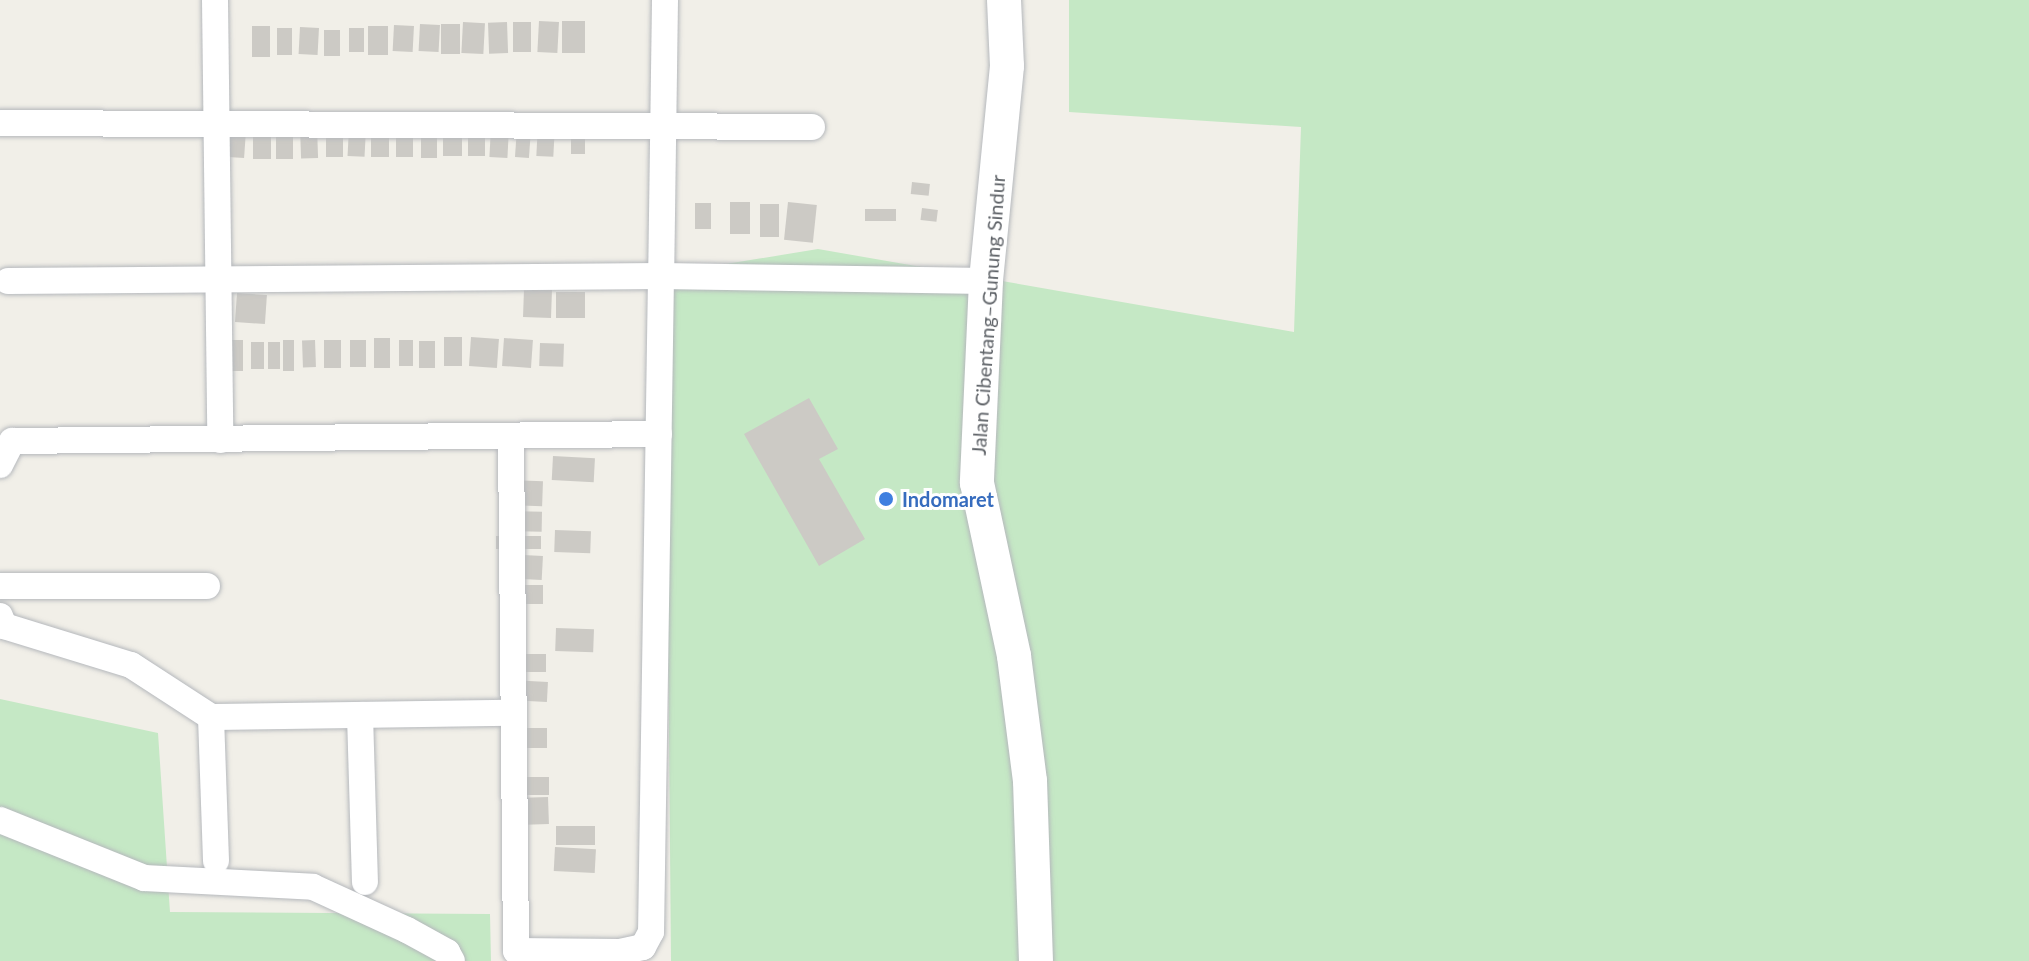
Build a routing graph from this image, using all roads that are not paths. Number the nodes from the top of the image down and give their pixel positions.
1 (215, 0) edge
2 (665, 0) edge
3 (1004, 0) edge
4 (0, 123) edge
5 (216, 125) junction
6 (812, 127) dead end
7 (664, 128) junction
8 (661, 276) junction
9 (218, 280) junction
10 (8, 281) dead end
11 (986, 281) junction
12 (659, 434) junction
13 (511, 436) junction
14 (220, 440) junction
15 (0, 465) edge
16 (0, 586) edge
17 (207, 586) dead end
18 (0, 616) edge
19 (514, 713) junction
20 (360, 715) junction
21 (211, 717) junction
22 (0, 820) edge
23 (216, 861) dead end
24 (365, 882) dead end
25 (619, 956) edge
26 (452, 961) edge
27 (1036, 961) edge

1 - 5 street
2 - 7 street
3 - 11 street, Jalan Cibentang–Gunung Sindur
4 - 5 street
5 - 7 street
5 - 9 street
6 - 7 street
7 - 8 street
8 - 9 street
8 - 11 street
8 - 12 street
9 - 10 street
9 - 14 street
11 - 27 street, Jalan Cibentang–Gunung Sindur
12 - 13 street
12 - 25 street
13 - 14 street
13 - 19 street
14 - 15 street
16 - 17 street
18 - 21 street
19 - 20 street
19 - 25 street
20 - 21 street
20 - 24 street
21 - 23 street
22 - 26 street

